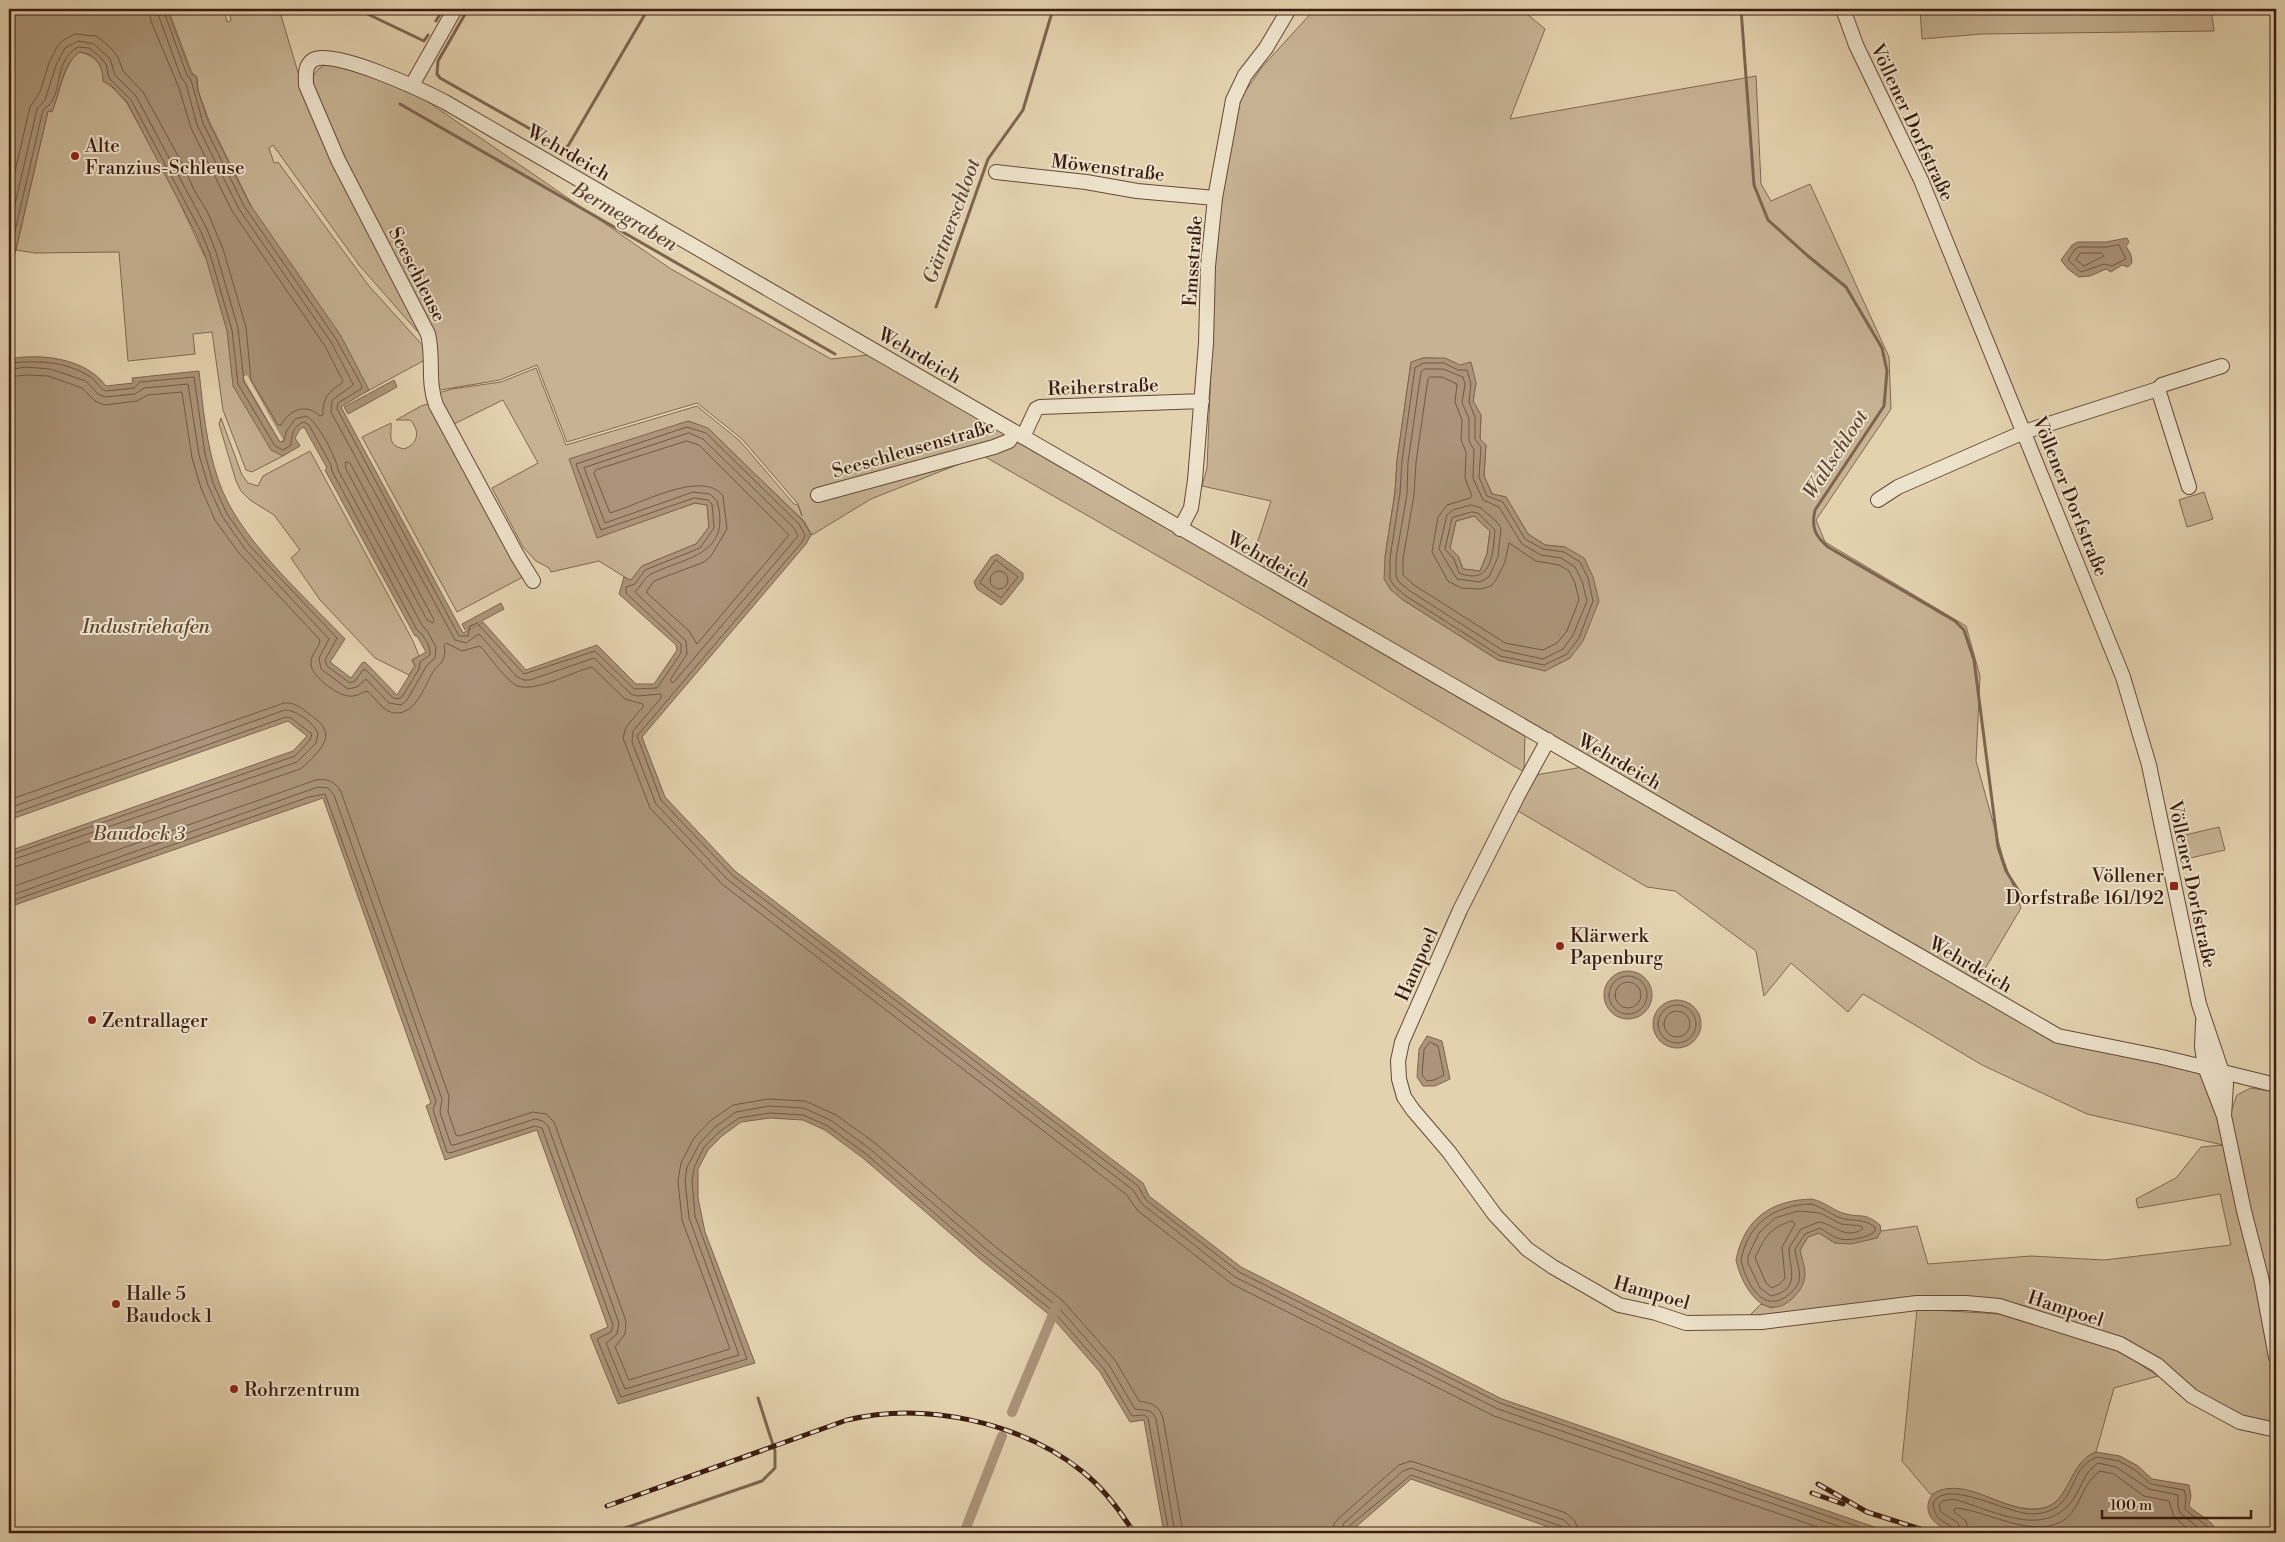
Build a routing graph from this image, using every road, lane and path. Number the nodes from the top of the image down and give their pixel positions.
1 (455, 9) edge
2 (1289, 9) edge
3 (1843, 9) edge
4 (308, 65) joint
5 (412, 85) junction
6 (996, 172) dead end
7 (1215, 198) junction
8 (2222, 366) dead end
9 (2158, 389) junction
10 (1202, 401) junction
11 (2024, 432) junction
12 (1019, 434) junction
13 (2189, 486) dead end
14 (818, 495) dead end
15 (1878, 500) dead end
16 (1180, 529) junction
17 (533, 581) dead end
18 (1548, 740) junction
19 (2203, 1017) junction
20 (2205, 1067) junction
21 (2222, 1071) junction
22 (2276, 1085) edge
23 (2224, 1116) junction
24 (2276, 1357) edge
25 (2276, 1430) edge

1 - 5 street
2 - 7 street, Emsstraße
3 - 11 street, Völlener Dorfstraße
4 - 5 street, Wehrdeich
4 - 17 street, Seeschleuse
5 - 12 street, Wehrdeich
6 - 7 street, Möwenstraße
7 - 10 street, Emsstraße
8 - 9 street
9 - 11 street
9 - 13 street
10 - 12 street, Reiherstraße
10 - 16 street, Emsstraße
11 - 15 street
11 - 19 street, Völlener Dorfstraße
12 - 14 street, Seeschleusenstraße
12 - 16 street, Wehrdeich
16 - 18 street, Wehrdeich
18 - 20 street, Wehrdeich
18 - 25 street, Hampoel
19 - 20 street, Völlener Dorfstraße
19 - 21 street, Völlener Dorfstraße
20 - 21 street, Wehrdeich
20 - 23 street
21 - 22 street, Wehrdeich
21 - 23 street
23 - 24 street

